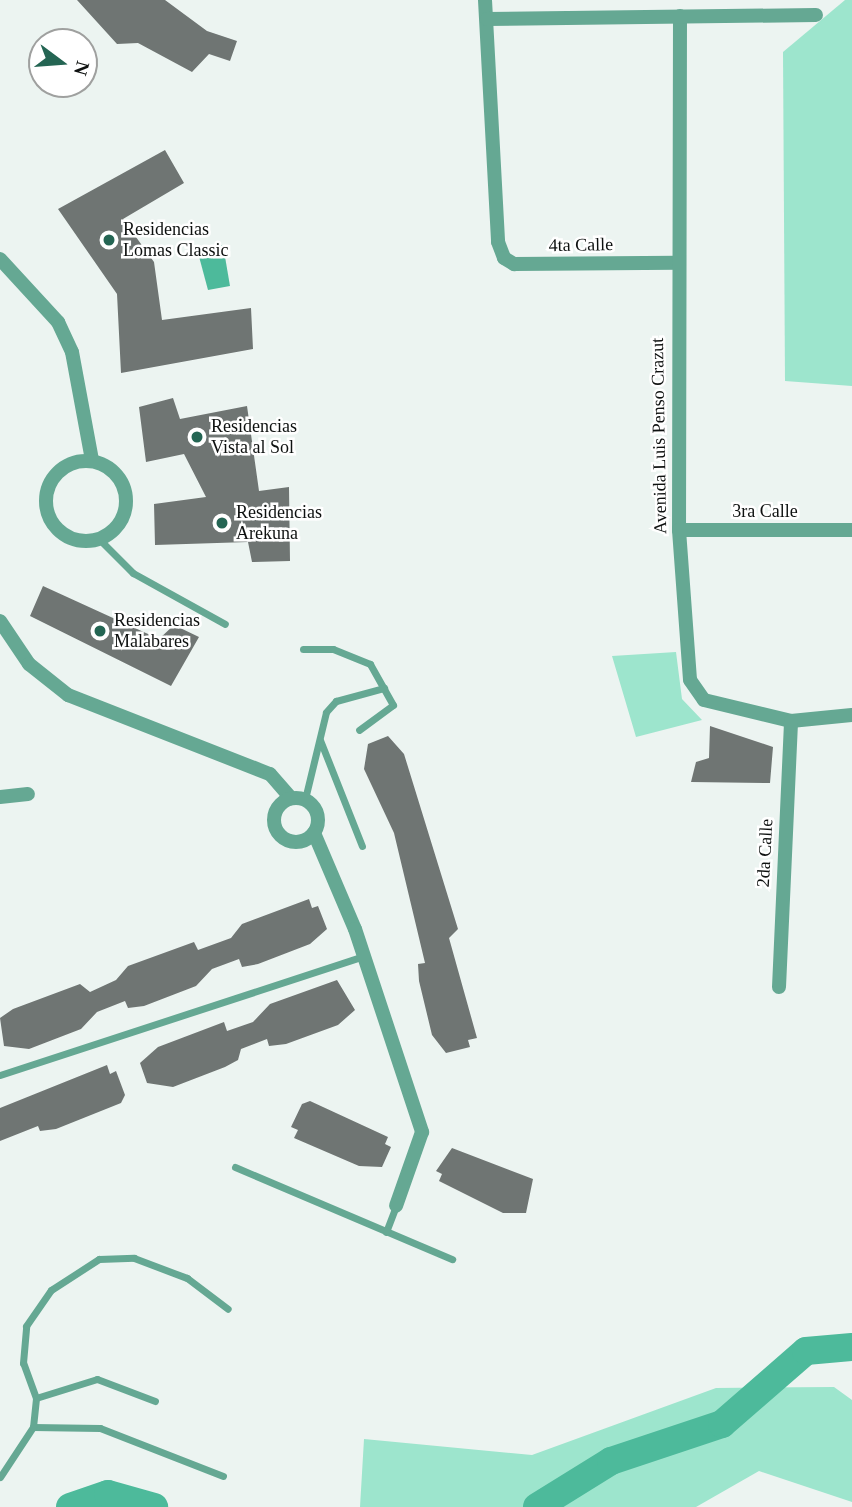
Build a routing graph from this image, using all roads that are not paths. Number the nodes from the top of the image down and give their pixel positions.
1 (485, 0) edge
2 (816, 15) dead end
3 (680, 16) junction
4 (487, 19) junction
5 (0, 259) edge
6 (677, 263) junction
7 (92, 460) junction
8 (679, 530) junction
9 (852, 530) edge
10 (99, 539) junction
11 (0, 621) edge
12 (225, 624) dead end
13 (303, 649) dead end
14 (384, 688) junction
15 (852, 715) edge
16 (791, 721) junction
17 (359, 730) dead end
18 (319, 739) junction
19 (28, 794) dead end
20 (0, 797) edge
21 (298, 799) junction
22 (314, 833) junction
23 (362, 846) dead end
24 (361, 957) junction
25 (779, 987) dead end
26 (0, 1076) edge
27 (235, 1167) dead end
28 (396, 1206) joint
29 (386, 1232) junction
30 (452, 1259) dead end
31 (228, 1309) dead end
32 (36, 1398) junction
33 (155, 1401) dead end
34 (33, 1427) junction
35 (223, 1476) dead end
36 (0, 1477) edge

1 - 4 street
2 - 3 street
3 - 4 street
3 - 6 street, Avenida Luis Penso Crazut
4 - 6 street, 4ta Calle
5 - 7 street
6 - 8 street, Avenida Luis Penso Crazut
7 - 10 street
7 - 10 street
8 - 9 street, 3ra Calle
8 - 16 street, Avenida Luis Penso Crazut
10 - 12 lane
11 - 21 street
13 - 14 lane
14 - 17 lane
14 - 18 lane
15 - 16 street, Avenida Luis Penso Crazut
16 - 25 street, 2da Calle
18 - 21 lane
18 - 23 lane
19 - 20 street
21 - 22 street
21 - 22 street
22 - 24 street
24 - 26 lane
24 - 28 street
27 - 29 lane
28 - 29 lane
29 - 30 lane
31 - 32 lane
32 - 33 lane
32 - 34 lane
34 - 35 lane
34 - 36 lane

